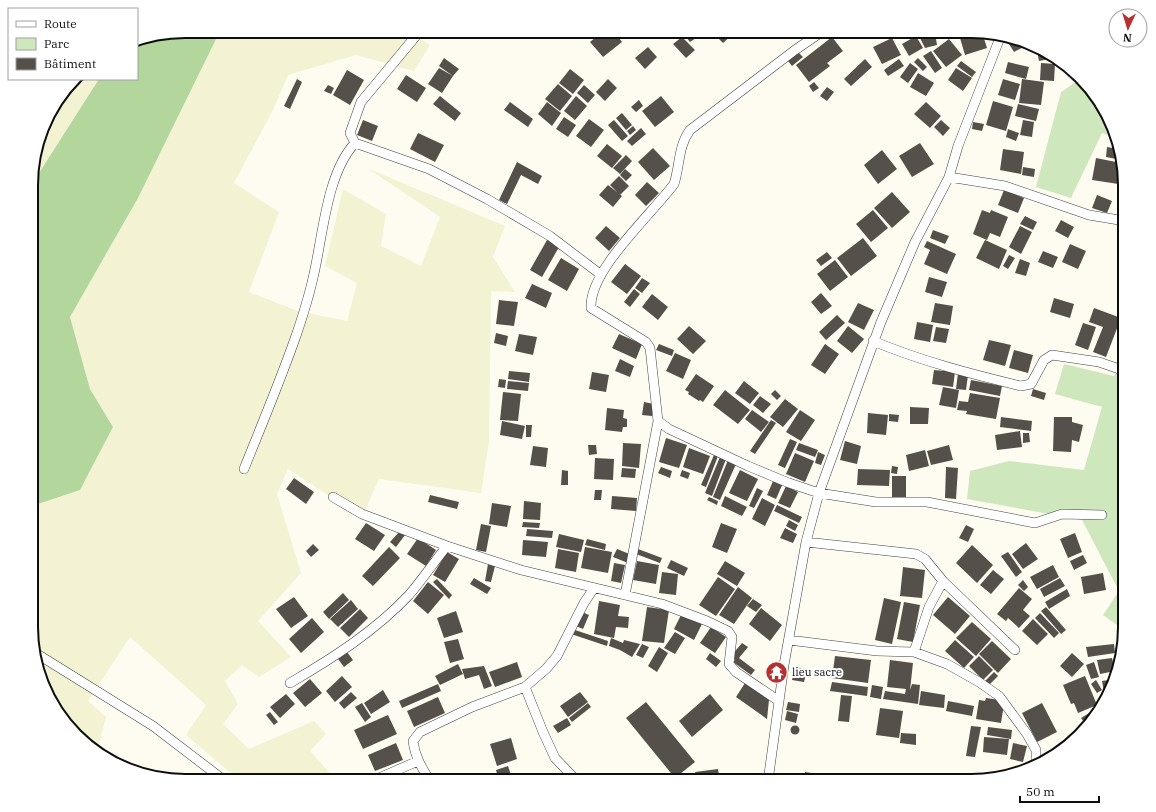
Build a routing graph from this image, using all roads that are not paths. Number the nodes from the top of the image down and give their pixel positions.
1 (414, 38) edge
2 (813, 38) edge
3 (999, 41) edge
4 (355, 143) junction
5 (949, 177) junction
6 (1118, 220) edge
7 (600, 274) junction
8 (873, 342) junction
9 (1118, 369) edge
10 (658, 421) junction
11 (244, 469) dead end
12 (819, 492) junction
13 (333, 497) dead end
14 (1102, 515) dead end
15 (806, 542) junction
16 (447, 546) junction
17 (943, 580) junction
18 (594, 588) junction
19 (625, 595) junction
20 (789, 640) junction
21 (1015, 650) dead end
22 (914, 652) junction
23 (41, 656) edge
24 (290, 683) dead end
25 (525, 687) junction
26 (779, 701) junction
27 (1037, 759) edge
28 (418, 761) junction
29 (216, 774) edge
30 (388, 774) edge
31 (426, 774) edge
32 (570, 774) edge
33 (769, 774) edge

1 - 4 street
2 - 7 street
3 - 5 street
4 - 7 street
4 - 11 street
5 - 6 street
5 - 8 street
7 - 10 street
8 - 9 street
8 - 12 street
10 - 12 street
10 - 19 street
12 - 14 street
12 - 15 street
13 - 16 street
15 - 17 street
15 - 20 street
16 - 18 street
16 - 24 street
17 - 21 street
17 - 22 street
18 - 19 street
18 - 25 street
19 - 26 street
20 - 22 street
20 - 26 street
22 - 27 street
23 - 29 street
25 - 28 street
25 - 32 street
26 - 33 street
28 - 30 street
28 - 31 street

